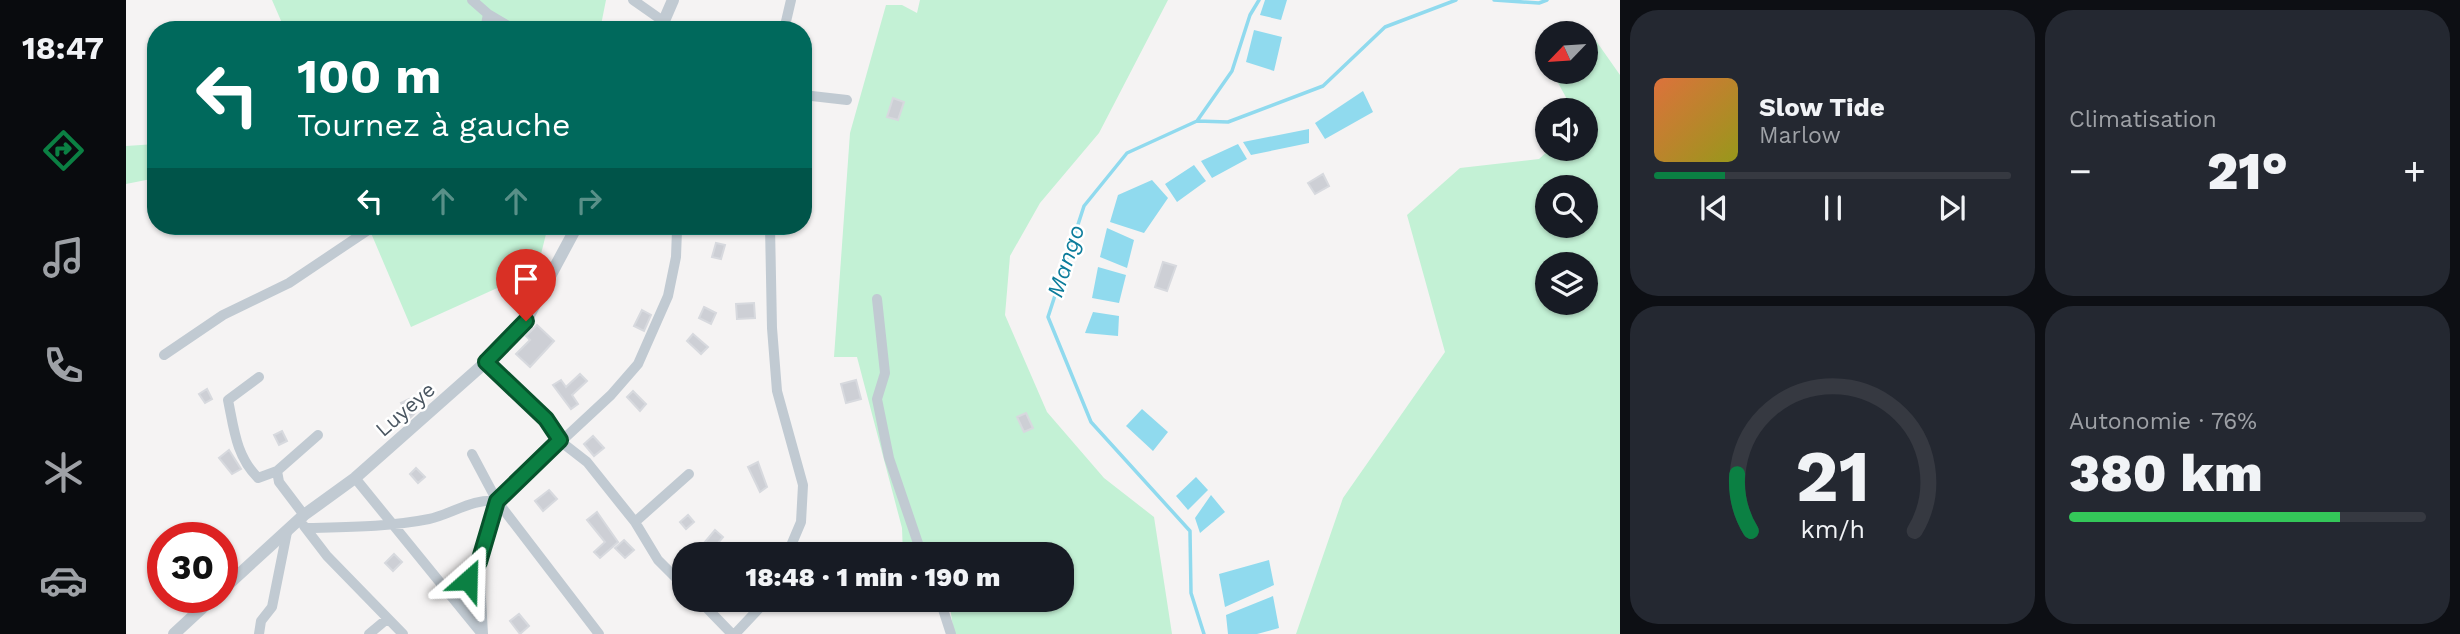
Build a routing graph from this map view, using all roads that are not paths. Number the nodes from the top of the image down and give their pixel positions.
1 (472, 0) edge
2 (633, 0) edge
3 (673, 0) edge
4 (792, 0) edge
5 (488, 14) junction
6 (487, 21) edge
7 (500, 21) edge
8 (656, 21) edge
9 (665, 21) edge
10 (786, 21) edge
11 (812, 96) edge
12 (847, 100) dead end
13 (361, 235) edge
14 (572, 235) edge
15 (677, 235) edge
16 (770, 235) edge
17 (877, 299) dead end
18 (164, 355) dead end
19 (486, 362) junction
20 (259, 377) dead end
21 (318, 435) dead end
22 (560, 440) junction
23 (472, 454) dead end
24 (277, 471) junction
25 (689, 474) dead end
26 (355, 478) junction
27 (497, 501) junction
28 (303, 522) junction
29 (635, 522) junction
30 (391, 523) junction
31 (287, 532) junction
32 (793, 542) edge
33 (918, 542) edge
34 (479, 562) junction
35 (672, 574) edge
36 (238, 576) edge
37 (458, 603) junction
38 (711, 612) edge
39 (755, 612) edge
40 (944, 612) edge
41 (197, 613) edge
42 (387, 619) junction
43 (174, 634) edge
44 (259, 634) edge
45 (369, 634) edge
46 (403, 634) edge
47 (483, 634) edge
48 (599, 634) edge
49 (734, 634) edge
50 (951, 634) edge

1 - 5 street
2 - 8 street
3 - 9 street
4 - 10 street
5 - 6 street
5 - 7 street
11 - 12 street
13 - 18 street
14 - 19 street, Luyeye
15 - 22 street
16 - 32 street
17 - 33 street
19 - 22 street
19 - 26 street, Luyeye
20 - 24 street
21 - 24 street
22 - 27 street
22 - 29 street
23 - 27 street
24 - 28 street
25 - 29 street
26 - 28 street, Luyeye
26 - 30 street
27 - 30 street
27 - 34 street
27 - 48 street
28 - 30 street
28 - 31 street, Luyeye
28 - 42 street
29 - 35 street
30 - 37 street
31 - 36 street, Luyeye
31 - 44 street
34 - 37 street
34 - 47 street
37 - 47 street
38 - 49 street
39 - 49 street
40 - 50 street
41 - 43 street
42 - 45 street
42 - 46 street

